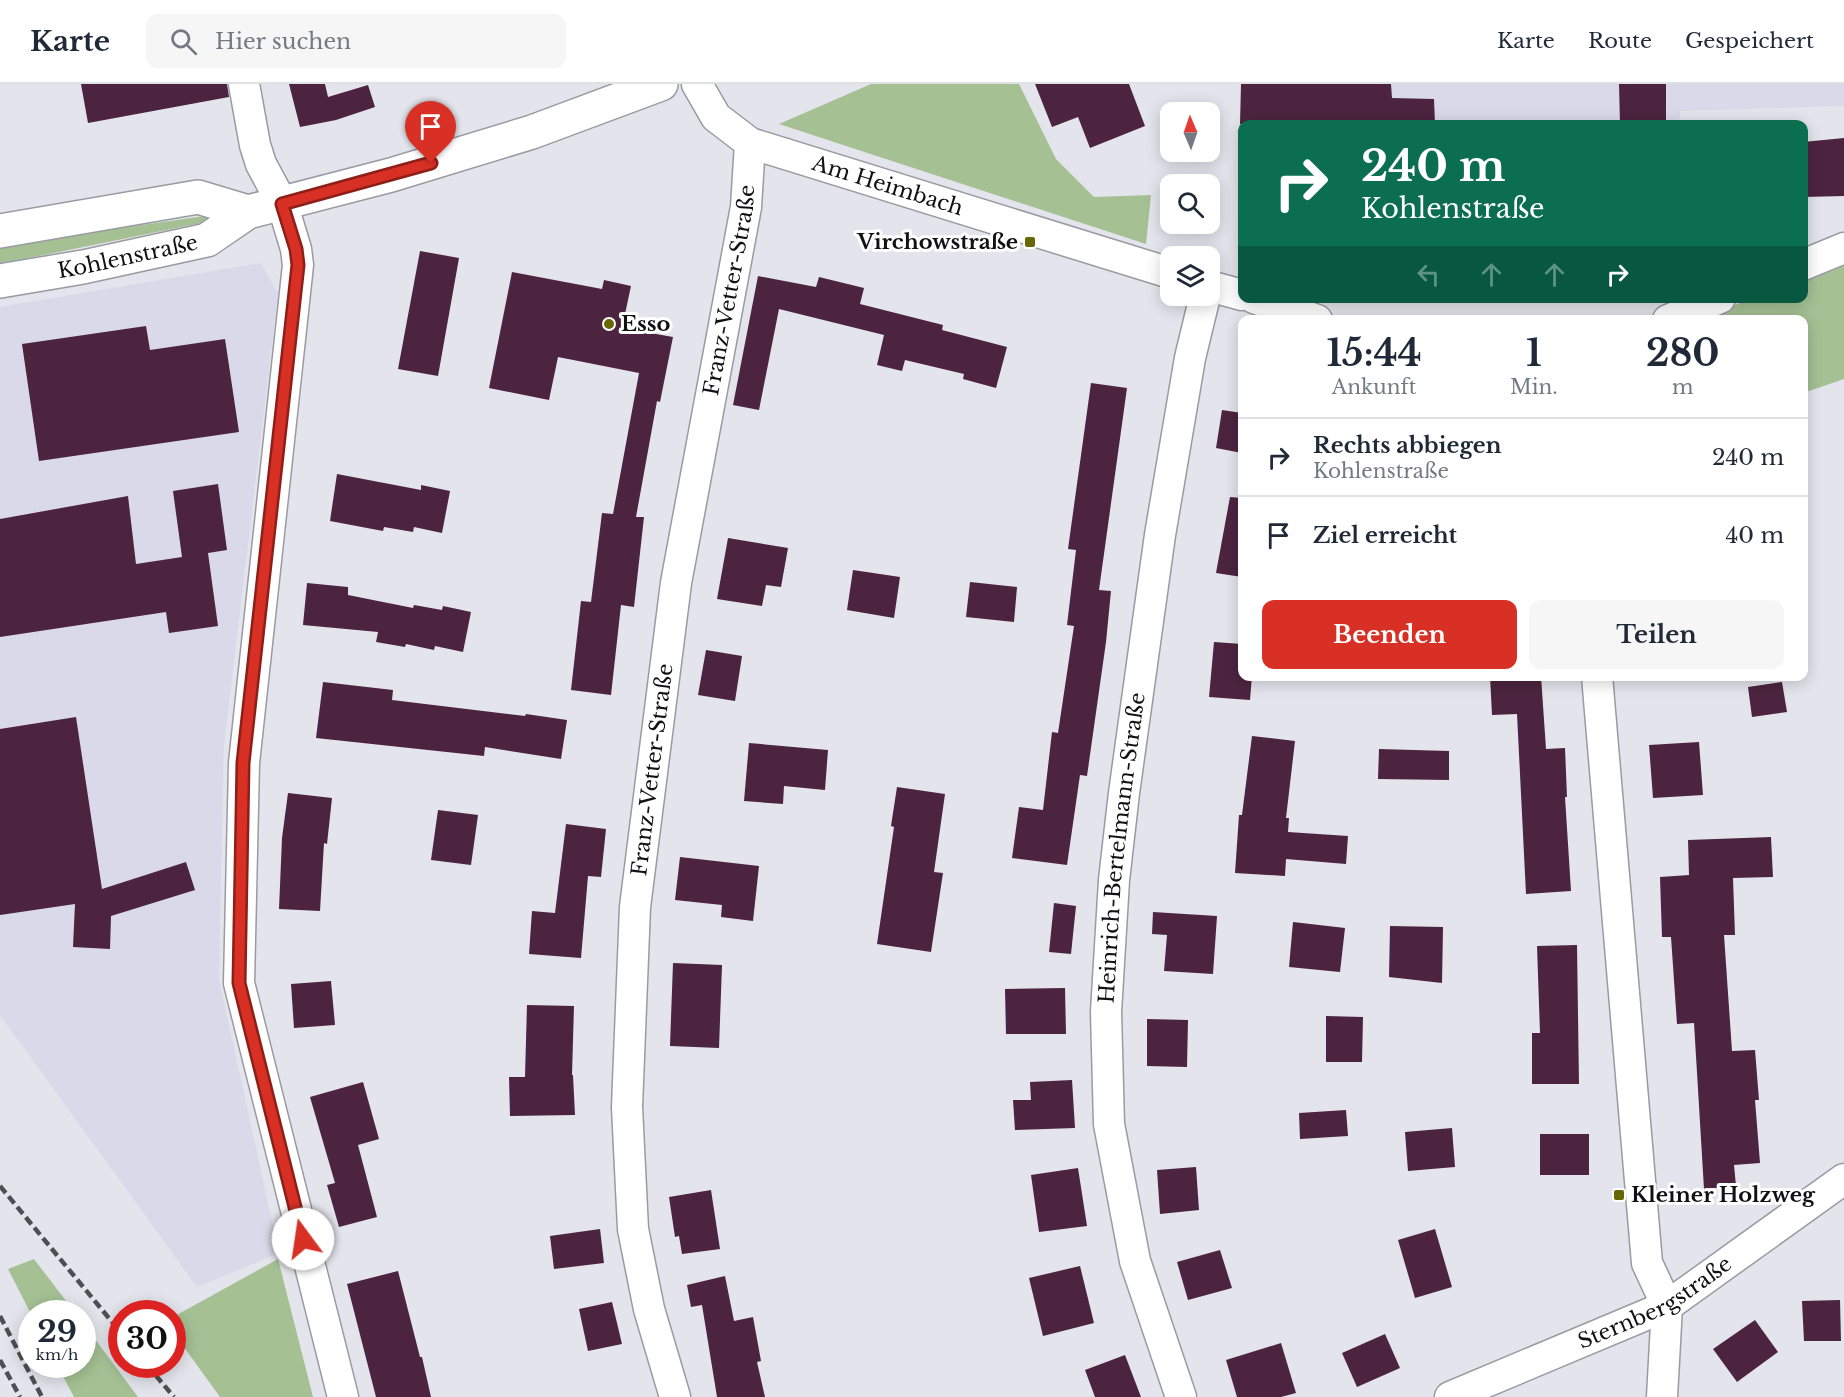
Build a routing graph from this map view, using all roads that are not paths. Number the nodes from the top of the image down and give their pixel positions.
1 (244, 84) edge
2 (661, 84) edge
3 (697, 84) edge
4 (750, 143) junction
5 (282, 204) junction
6 (248, 212) junction
7 (0, 231) edge
8 (1844, 248) edge
9 (1808, 263) edge
10 (1160, 270) edge
11 (0, 281) edge
12 (1220, 289) edge
13 (1238, 294) edge
14 (1268, 303) edge
15 (1708, 303) edge
16 (1203, 306) edge
17 (1303, 315) edge
18 (1680, 315) edge
19 (1597, 681) edge
20 (1844, 1179) edge
21 (1667, 1306) junction
22 (343, 1397) edge
23 (675, 1397) edge
24 (1181, 1397) edge
25 (1450, 1397) edge
26 (1662, 1397) edge

1 - 5 street
2 - 5 main road, Kohlenstraße
3 - 4 street, Am Heimbach
4 - 10 street, Am Heimbach
4 - 23 street, Franz-Vetter-Straße
5 - 6 main road, Kohlenstraße
5 - 22 street
6 - 7 main road, Kohlenstraße
6 - 11 main road, Kohlenstraße
8 - 9 street
12 - 13 street
14 - 17 street
15 - 18 street
16 - 24 street, Heinrich-Bertelmann-Straße
19 - 21 street
20 - 21 street, Sternbergstraße
21 - 25 street, Sternbergstraße
21 - 26 street

